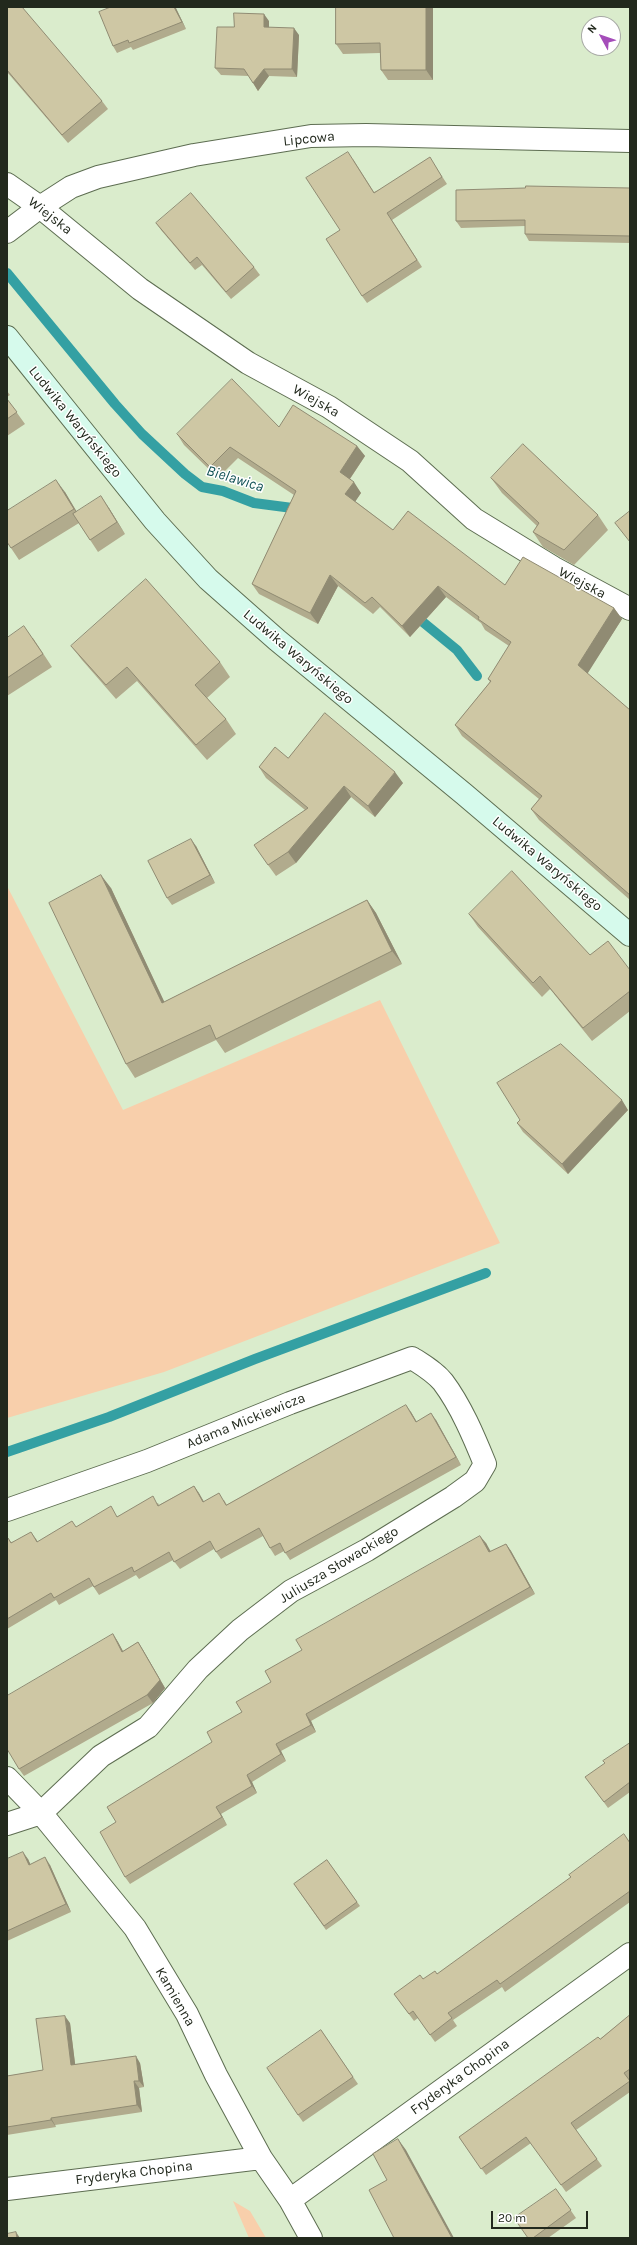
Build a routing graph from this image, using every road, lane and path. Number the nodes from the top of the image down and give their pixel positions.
1 (630, 141) edge
2 (7, 184) edge
3 (40, 207) junction
4 (7, 232) edge
5 (7, 337) edge
6 (630, 608) edge
7 (630, 936) edge
8 (462, 1415) joint
9 (7, 1510) edge
10 (7, 1778) edge
11 (41, 1813) junction
12 (7, 1824) edge
13 (630, 1954) edge
14 (261, 2158) junction
15 (7, 2189) edge
16 (290, 2200) junction
17 (311, 2238) edge

1 - 3 street, Lipcowa
2 - 3 street, Wiejska
3 - 4 street, Lipcowa
3 - 6 street, Wiejska
5 - 7 main road, Ludwika Waryńskiego
8 - 9 street, Adama Mickiewicza
8 - 11 street, Juliusza Słowackiego
10 - 11 street, Kamienna
11 - 12 street, Juliusza Słowackiego
11 - 14 street, Kamienna
13 - 16 street, Fryderyka Chopina
14 - 15 street, Fryderyka Chopina
14 - 16 street, Kamienna
16 - 17 street, Kamienna

